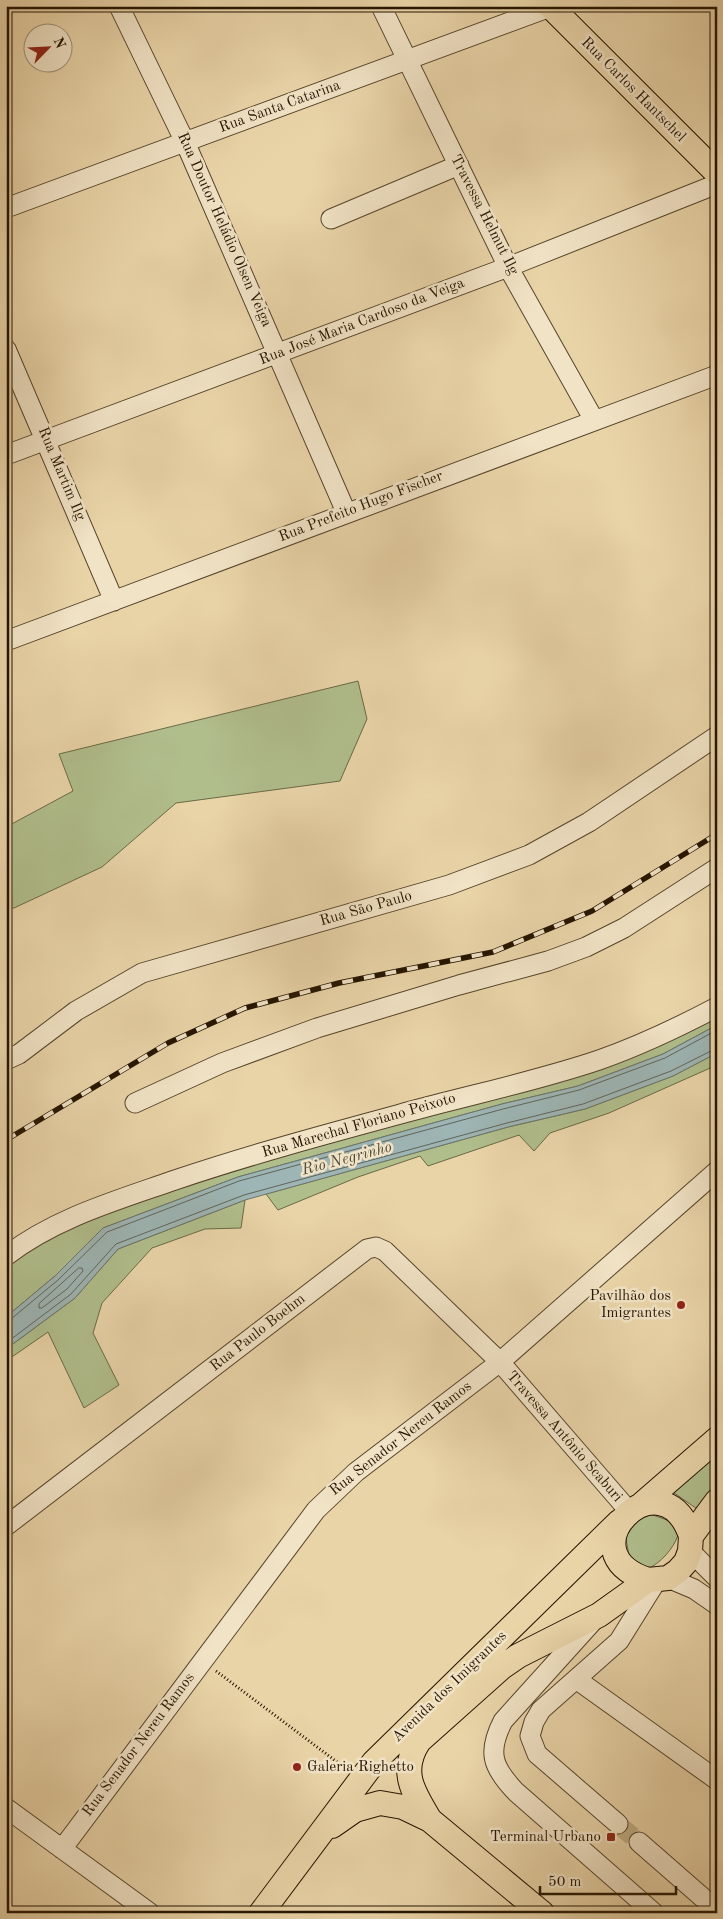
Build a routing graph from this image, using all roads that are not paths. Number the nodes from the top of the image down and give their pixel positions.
1 (120, 6) edge
2 (381, 6) edge
3 (551, 7) edge
4 (407, 61) junction
5 (185, 142) junction
6 (459, 166) junction
7 (717, 173) edge
8 (717, 184) edge
9 (6, 208) edge
10 (331, 219) dead end
11 (508, 267) junction
12 (6, 349) edge
13 (278, 354) junction
14 (717, 375) edge
15 (594, 420) junction
16 (48, 441) junction
17 (6, 455) edge
18 (346, 512) junction
19 (114, 600) junction
20 (6, 641) edge
21 (717, 736) edge
22 (717, 868) edge
23 (717, 1008) edge
24 (6, 1060) edge
25 (134, 1103) dead end
26 (717, 1171) edge
27 (6, 1256) edge
28 (500, 1362) junction
29 (717, 1439) edge
30 (717, 1501) edge
31 (630, 1512) junction
32 (6, 1526) edge
33 (691, 1543) junction
34 (717, 1578) edge
35 (658, 1579) junction
36 (717, 1605) edge
37 (599, 1615) junction
38 (576, 1678) junction
39 (717, 1780) edge
40 (6, 1808) edge
41 (430, 1820) junction
42 (618, 1824) tunnel mouth
43 (320, 1834) junction
44 (638, 1842) tunnel mouth
45 (62, 1849) junction
46 (715, 1906) edge
47 (150, 1913) edge
48 (261, 1913) edge
49 (542, 1913) edge
50 (654, 1913) edge

1 - 5 street, Rua Doutor Heládio Olsen Veiga
2 - 4 street, Travessa Helmut Ilg
3 - 4 street, Rua Santa Catarina
3 - 7 main road, Rua Carlos Hantschel
4 - 5 street, Rua Santa Catarina
4 - 6 street, Travessa Helmut Ilg
5 - 9 street, Rua Santa Catarina
5 - 13 street, Rua Doutor Heládio Olsen Veiga
6 - 10 street
6 - 11 street, Travessa Helmut Ilg
8 - 11 street, Rua José Maria Cardoso da Veiga
11 - 13 street, Rua José Maria Cardoso da Veiga
11 - 15 street, Travessa Helmut Ilg
12 - 16 street, Rua Martim Ilg
13 - 16 street, Rua José Maria Cardoso da Veiga
13 - 18 street, Rua Doutor Heládio Olsen Veiga
14 - 15 street, Rua Prefeito Hugo Fischer
15 - 18 street, Rua Prefeito Hugo Fischer
16 - 17 street, Rua José Maria Cardoso da Veiga
16 - 19 street, Rua Martim Ilg
18 - 19 street, Rua Prefeito Hugo Fischer
19 - 20 street, Rua Prefeito Hugo Fischer
21 - 24 street, Rua São Paulo
22 - 25 street
23 - 27 street, Rua Marechal Floriano Peixoto
26 - 28 street, Rua Senador Nereu Ramos
28 - 31 street, Travessa Antônio Scaburi
28 - 32 street, Rua Paulo Boehm
28 - 45 street, Rua Senador Nereu Ramos
29 - 31 main road, Avenida dos Imigrantes
30 - 33 main road, Avenida dos Imigrantes
31 - 33 main road
31 - 35 main road
31 - 43 main road, Avenida dos Imigrantes
33 - 34 street
33 - 35 main road, Avenida dos Imigrantes
35 - 36 street
35 - 37 main road, Avenida dos Imigrantes
35 - 38 street
37 - 41 main road, Avenida dos Imigrantes
37 - 50 street
38 - 39 street
38 - 42 street
40 - 45 street
41 - 43 main road
41 - 49 main road
43 - 48 main road, Avenida dos Imigrantes
44 - 46 street
45 - 47 street

